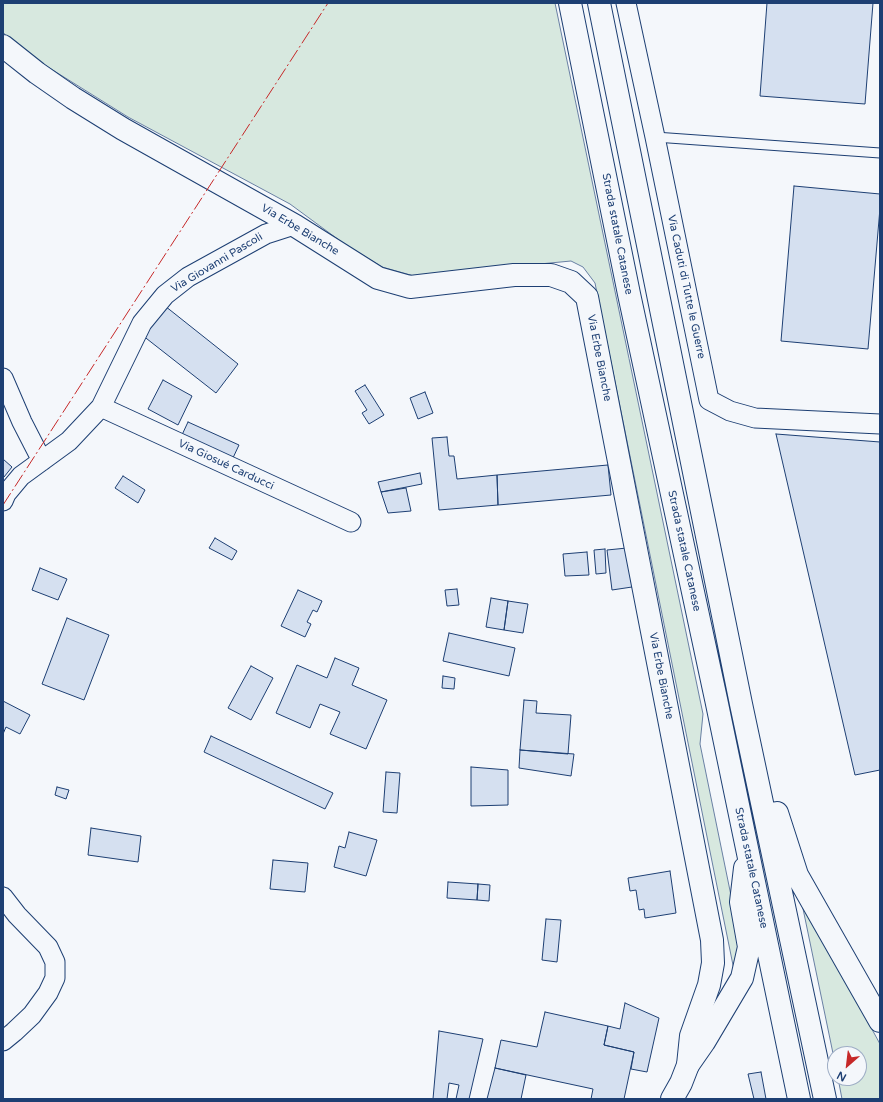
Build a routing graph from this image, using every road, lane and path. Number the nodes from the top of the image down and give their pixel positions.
1 (570, 3) edge
2 (599, 3) edge
3 (626, 3) edge
4 (3, 46) edge
5 (655, 137) junction
6 (880, 153) edge
7 (294, 225) junction
8 (3, 378) edge
9 (101, 408) junction
10 (880, 424) edge
11 (42, 461) junction
12 (4, 496) edge
13 (351, 522) dead end
14 (741, 704) junction
15 (748, 853) junction
16 (3, 897) edge
17 (880, 1020) edge
18 (3, 1041) edge
19 (688, 1065) junction
20 (672, 1099) edge
21 (799, 1099) edge
22 (825, 1099) edge

1 - 15 main road, Strada statale Catanese
2 - 14 main road
3 - 5 street, Via Caduti di Tutte le Guerre
4 - 7 main road, Via Erbe Bianche
5 - 6 lane
5 - 10 street, Via Caduti di Tutte le Guerre
7 - 9 street, Via Giovanni Pascoli
7 - 19 main road, Via Erbe Bianche
8 - 11 street
9 - 11 street, Via Giovanni Pascoli
9 - 13 street, Via Giosué Carducci
11 - 12 street, Via Giovanni Pascoli
14 - 17 main road
14 - 22 main road
15 - 19 main road
15 - 21 main road, Strada statale Catanese
16 - 18 street
19 - 20 main road

